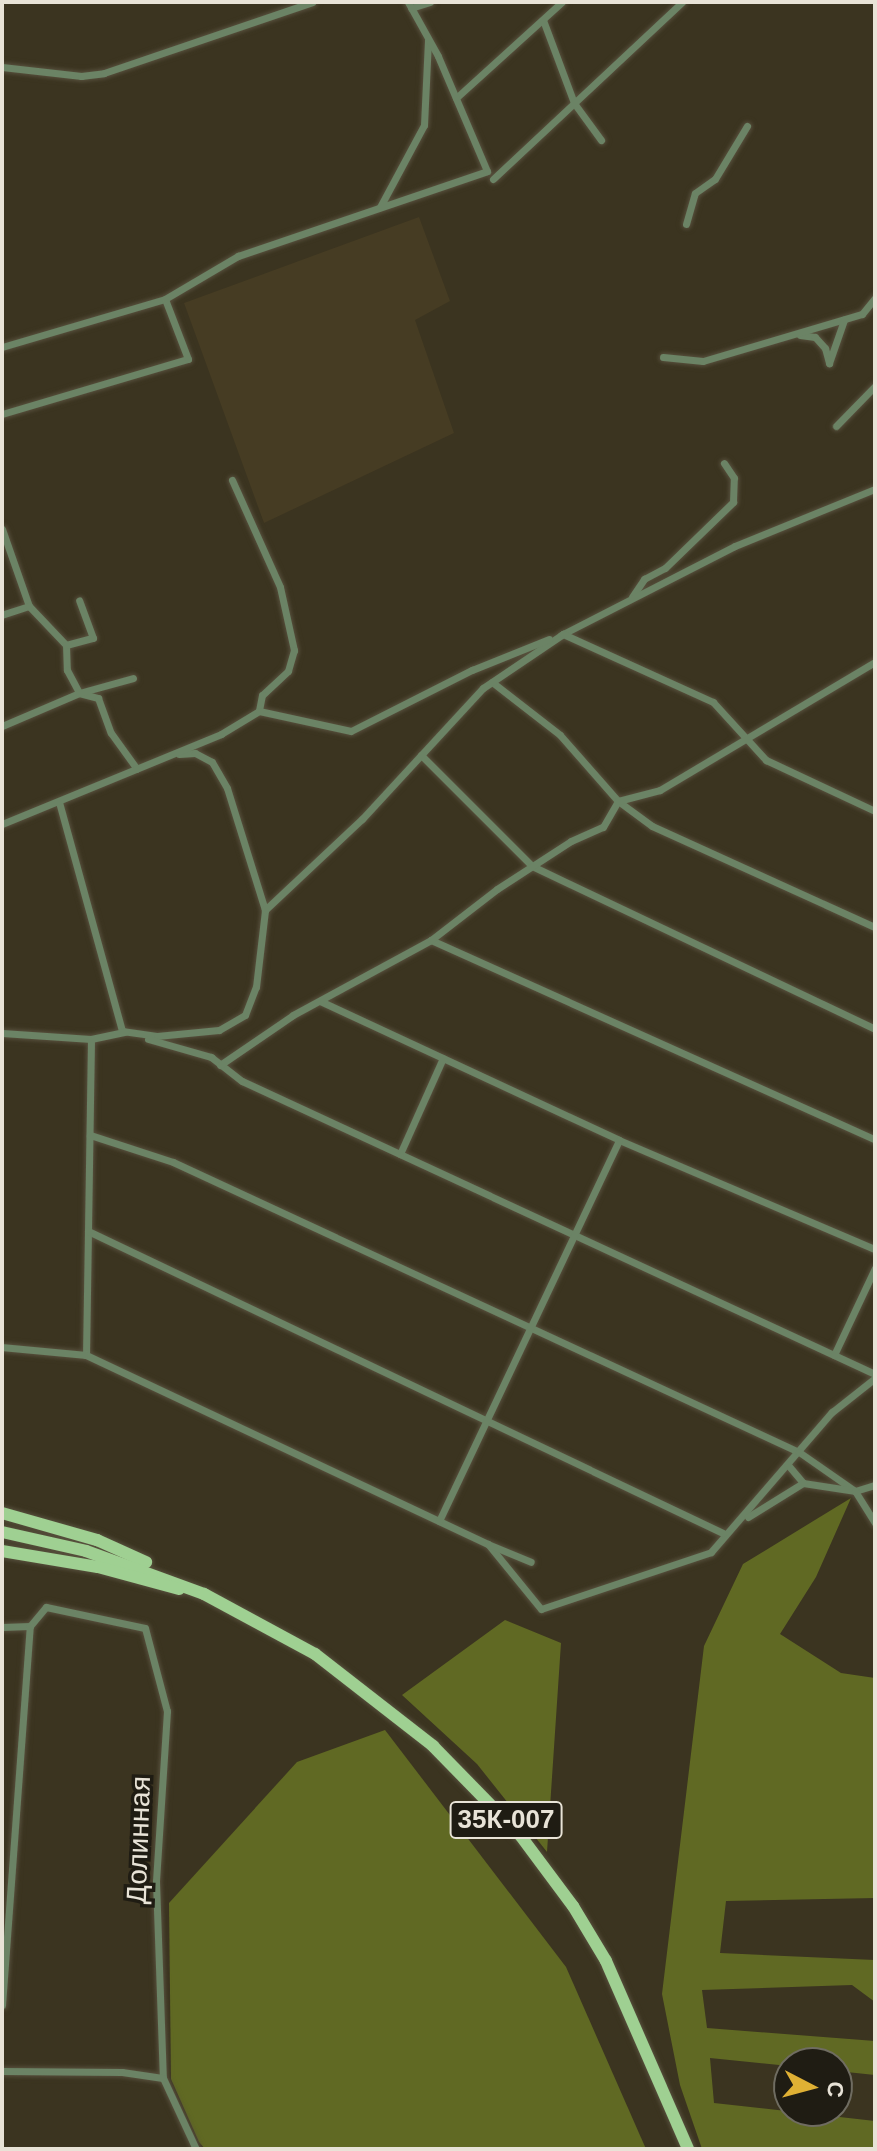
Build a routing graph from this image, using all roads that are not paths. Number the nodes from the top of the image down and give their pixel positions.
1 (312, 2) edge
2 (430, 2) edge
3 (562, 2) edge
4 (682, 2) edge
5 (410, 5) edge
6 (543, 20) junction
7 (428, 38) junction
8 (2, 67) edge
9 (456, 98) junction
10 (574, 103) junction
11 (747, 126) dead end
12 (601, 140) dead end
13 (493, 179) dead end
14 (380, 207) junction
15 (686, 224) dead end
16 (875, 298) edge
17 (165, 299) junction
18 (844, 320) junction
19 (794, 334) junction
20 (2, 347) edge
21 (663, 357) dead end
22 (875, 386) edge
23 (2, 414) edge
24 (836, 426) dead end
25 (724, 463) dead end
26 (232, 480) dead end
27 (875, 489) edge
28 (2, 529) edge
29 (630, 599) junction
30 (79, 600) dead end
31 (29, 606) junction
32 (2, 615) edge
33 (563, 634) junction
34 (66, 645) junction
35 (875, 662) edge
36 (133, 678) dead end
37 (492, 682) junction
38 (79, 693) junction
39 (259, 711) junction
40 (2, 726) edge
41 (744, 735) junction
42 (174, 754) junction
43 (421, 755) junction
44 (137, 769) junction
45 (618, 801) junction
46 (59, 802) junction
47 (875, 811) edge
48 (2, 824) edge
49 (532, 866) junction
50 (265, 910) junction
51 (875, 927) edge
52 (431, 940) junction
53 (320, 1001) junction
54 (875, 1029) edge
55 (122, 1031) junction
56 (2, 1033) edge
57 (91, 1039) junction
58 (443, 1058) junction
59 (220, 1065) junction
60 (90, 1135) junction
61 (619, 1140) junction
62 (875, 1140) edge
63 (400, 1154) junction
64 (88, 1231) junction
65 (574, 1235) junction
66 (875, 1249) edge
67 (875, 1268) edge
68 (531, 1328) junction
69 (2, 1347) edge
70 (86, 1355) junction
71 (834, 1355) junction
72 (875, 1376) edge
73 (486, 1422) junction
74 (799, 1452) junction
75 (788, 1465) junction
76 (803, 1483) junction
77 (875, 1485) edge
78 (855, 1491) junction
79 (2, 1513) edge
80 (439, 1521) junction
81 (875, 1523) edge
82 (2, 1532) edge
83 (723, 1533) junction
84 (488, 1544) junction
85 (2, 1551) edge
86 (531, 1562) dead end
87 (204, 1594) junction
88 (30, 1626) junction
89 (2, 1627) edge
90 (2, 2005) edge
91 (2, 2071) edge
92 (163, 2078) junction
93 (196, 2149) edge
94 (688, 2149) edge

1 - 8 street
2 - 5 street
3 - 6 street
4 - 10 street
5 - 7 street
6 - 9 street
6 - 10 street
7 - 9 street
7 - 14 street
9 - 14 street
10 - 12 street
10 - 13 street
11 - 15 street
14 - 17 street
16 - 18 street
17 - 20 street
17 - 23 street
18 - 19 street
18 - 19 street
19 - 21 street
22 - 24 street
25 - 29 street
26 - 39 street
27 - 29 street
28 - 31 street
29 - 33 street
30 - 34 street
31 - 32 street
31 - 34 street
33 - 37 street
33 - 39 street
33 - 41 street
34 - 38 street
35 - 41 street
36 - 38 street
37 - 43 street
37 - 45 street
38 - 40 street
38 - 44 street
39 - 42 street
41 - 45 street
41 - 47 street
42 - 44 street
42 - 50 street
43 - 49 street
43 - 50 street
44 - 46 street
45 - 49 street
45 - 51 street
46 - 48 street
46 - 55 street
49 - 52 street
49 - 54 street
50 - 55 street
52 - 53 street
52 - 62 street
53 - 58 street
53 - 59 street
55 - 57 street
55 - 59 street
56 - 57 street
57 - 60 street
58 - 61 street
58 - 63 street
59 - 63 street
60 - 64 street
60 - 68 street
61 - 65 street
61 - 66 street
63 - 65 street
64 - 70 street
64 - 73 street
65 - 68 street
65 - 71 street
67 - 71 street
68 - 73 street
68 - 74 street
69 - 70 street
70 - 80 street
71 - 72 street
72 - 74 street
73 - 80 street
73 - 83 street
74 - 75 street
74 - 78 street
75 - 76 street
75 - 83 street
76 - 78 street
76 - 83 street
77 - 78 street
78 - 81 street
79 - 87 main road, 35К-007
80 - 84 street
82 - 87 main road, 35К-007
83 - 84 street
84 - 86 street
85 - 87 main road, 35К-007
87 - 94 main road, 35К-007
88 - 89 street
88 - 90 street
88 - 92 street, Долинная
91 - 92 street
92 - 93 street, Долинная

